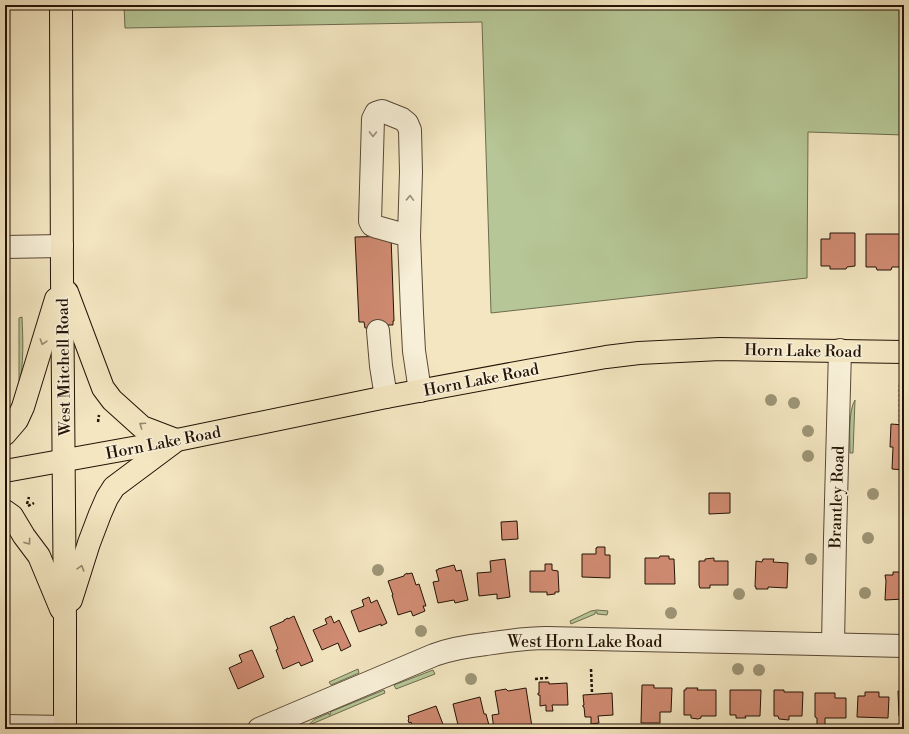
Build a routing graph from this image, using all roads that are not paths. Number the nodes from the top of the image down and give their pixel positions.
1 (61, 5) edge
2 (409, 236) junction
3 (62, 246) junction
4 (5, 247) edge
5 (62, 278) junction
6 (378, 331) dead end
7 (840, 350) junction
8 (904, 352) edge
9 (420, 391) junction
10 (386, 397) junction
11 (5, 434) edge
12 (177, 440) junction
13 (64, 460) junction
14 (5, 471) edge
15 (5, 511) edge
16 (65, 619) junction
17 (833, 644) junction
18 (904, 646) edge
19 (5, 726) edge
20 (271, 727) edge
21 (65, 728) edge

1 - 3 main road, West Mitchell Road
2 -> 2 street
2 - 9 street
3 - 4 street
3 - 5 main road, West Mitchell Road
5 -> 11 main road
12 -> 5 main road
5 - 13 main road, West Mitchell Road
6 - 10 street
7 - 8 main road, Horn Lake Road
7 - 9 main road, Horn Lake Road
7 - 17 street, Brantley Road
9 - 10 main road, Horn Lake Road
10 - 12 main road, Horn Lake Road
12 - 13 main road, Horn Lake Road
16 -> 12 main road
13 - 14 main road, Horn Lake Road
13 - 16 main road, West Mitchell Road
15 -> 16 main road
16 - 21 main road, West Mitchell Road
17 - 18 street, West Horn Lake Road
17 - 20 street, West Horn Lake Road
19 - 21 street

